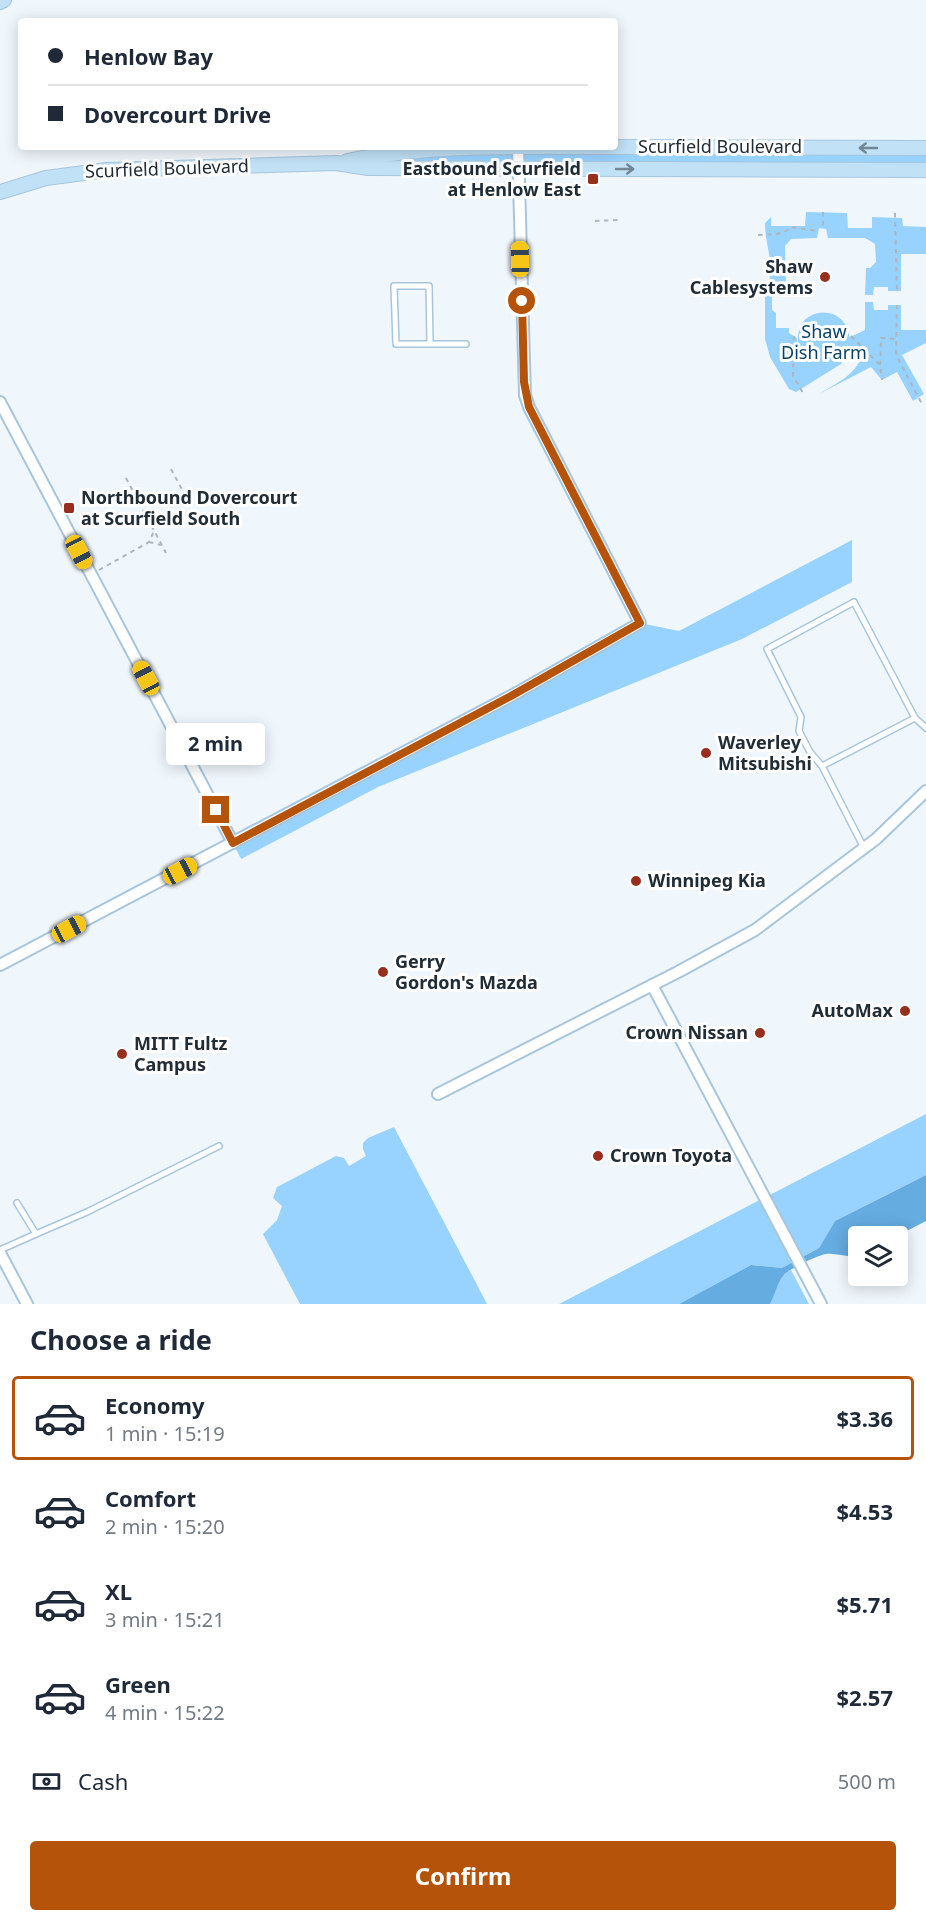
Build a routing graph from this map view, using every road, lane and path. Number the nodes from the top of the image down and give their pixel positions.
1 (618, 147) edge
2 (926, 148) edge
3 (457, 150) edge
4 (518, 150) edge
5 (336, 163) junction
6 (518, 169) junction
7 (926, 170) edge
8 (0, 192) edge
9 (823, 212) dead end
10 (895, 213) dead end
11 (618, 220) dead end
12 (595, 221) dead end
13 (823, 227) dead end
14 (818, 231) dead end
15 (758, 235) dead end
16 (897, 291) dead end
17 (897, 305) dead end
18 (794, 336) dead end
19 (851, 336) dead end
20 (896, 339) junction
21 (430, 344) junction
22 (466, 344) dead end
23 (880, 365) junction
24 (882, 380) dead end
25 (803, 393) dead end
26 (0, 402) edge
27 (922, 404) dead end
28 (171, 469) dead end
29 (126, 478) dead end
30 (186, 497) dead end
31 (154, 531) junction
32 (150, 542) junction
33 (162, 545) junction
34 (166, 553) dead end
35 (99, 570) dead end
36 (915, 718) junction
37 (926, 728) edge
38 (822, 766) junction
39 (926, 791) edge
40 (233, 843) junction
41 (864, 849) junction
42 (0, 965) edge
43 (652, 985) junction
44 (438, 1094) dead end
45 (219, 1146) dead end
46 (17, 1203) dead end
47 (36, 1234) junction
48 (0, 1251) edge
49 (27, 1304) edge
50 (821, 1304) edge

2 -> 1 street, Scurfield Boulevard
3 - 5 street, Scurfield Boulevard
4 - 6 street
5 - 6 street, Scurfield Boulevard
5 - 8 street, Scurfield Boulevard
6 -> 7 street, Scurfield Boulevard
6 - 40 street
9 - 13 path
10 - 16 path
11 - 12 path
14 - 15 path
17 - 20 path
18 - 25 path
19 - 23 path
20 - 23 path
20 - 27 path
21 - 21 lane
21 - 22 lane
23 - 24 path
26 - 40 street
28 - 30 path
29 - 31 path
31 - 32 path
31 - 33 path
32 - 33 path
32 - 35 path
33 - 34 path
36 - 37 lane
36 - 38 lane
36 - 38 lane
38 - 41 lane
39 - 41 street
40 - 42 street
41 - 43 street
43 - 44 street
43 - 50 street
45 - 47 lane
46 - 47 lane
47 - 48 lane
48 - 49 street

